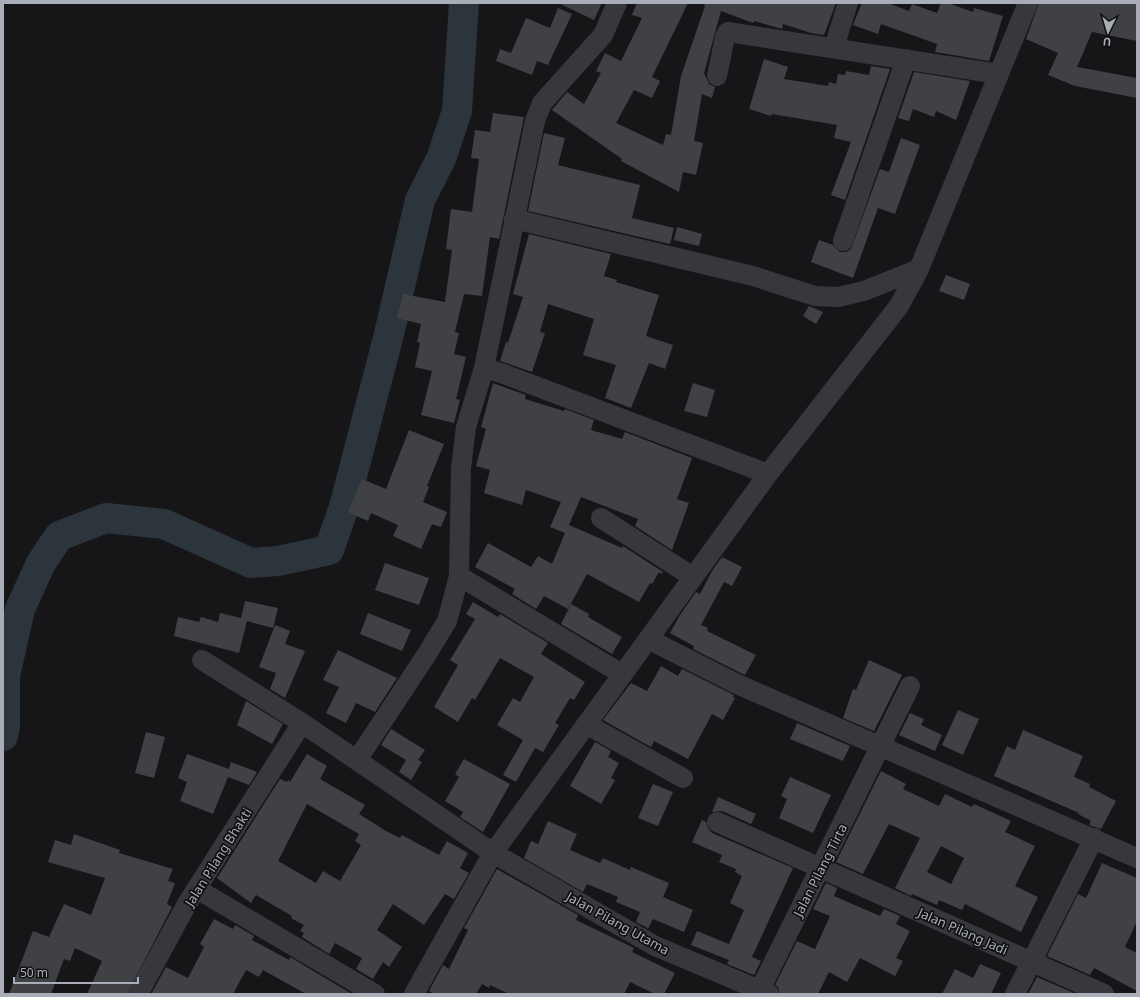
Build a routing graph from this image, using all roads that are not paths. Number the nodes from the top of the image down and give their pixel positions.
1 (617, 3) edge
2 (848, 3) edge
3 (1028, 3) edge
4 (834, 47) junction
5 (906, 59) junction
6 (999, 74) junction
7 (716, 76) dead end
8 (514, 219) junction
9 (843, 241) dead end
10 (919, 269) junction
11 (484, 368) junction
12 (768, 474) junction
13 (601, 518) dead end
14 (459, 576) junction
15 (693, 577) junction
16 (648, 639) junction
17 (202, 660) dead end
18 (622, 674) junction
19 (910, 686) dead end
20 (302, 723) junction
21 (586, 724) junction
22 (881, 746) junction
23 (357, 760) junction
24 (683, 778) dead end
25 (717, 822) dead end
26 (1094, 838) junction
27 (493, 852) junction
28 (1137, 858) edge
29 (820, 869) junction
30 (197, 889) junction
31 (1032, 961) junction
32 (763, 993) edge
33 (138, 994) edge
34 (375, 994) edge
35 (414, 994) edge
36 (1015, 994) edge
37 (1104, 994) edge

1 - 8 street
2 - 4 street
3 - 6 street
4 - 5 street
4 - 7 street
5 - 6 street
5 - 9 street
6 - 10 street
8 - 10 street
8 - 11 street
10 - 12 street
11 - 12 street
11 - 14 street
12 - 15 street
13 - 15 street
14 - 18 street
14 - 23 street
15 - 16 street
16 - 18 street
16 - 22 street
17 - 20 street, Jalan Pilang Utama
18 - 21 street
19 - 22 street, Jalan Pilang Tirta
20 - 23 street, Jalan Pilang Utama
20 - 30 street, Jalan Pilang Bhakti
21 - 24 street
21 - 27 street
22 - 26 street
22 - 29 street, Jalan Pilang Tirta
23 - 27 street, Jalan Pilang Utama
25 - 29 street, Jalan Pilang Jadi
26 - 28 street
26 - 31 street
27 - 32 street, Jalan Pilang Utama
27 - 35 street
29 - 31 street, Jalan Pilang Jadi
29 - 32 street, Jalan Pilang Tirta
30 - 33 street, Jalan Pilang Bhakti
30 - 34 street
31 - 36 street
31 - 37 street, Jalan Pilang Jadi

